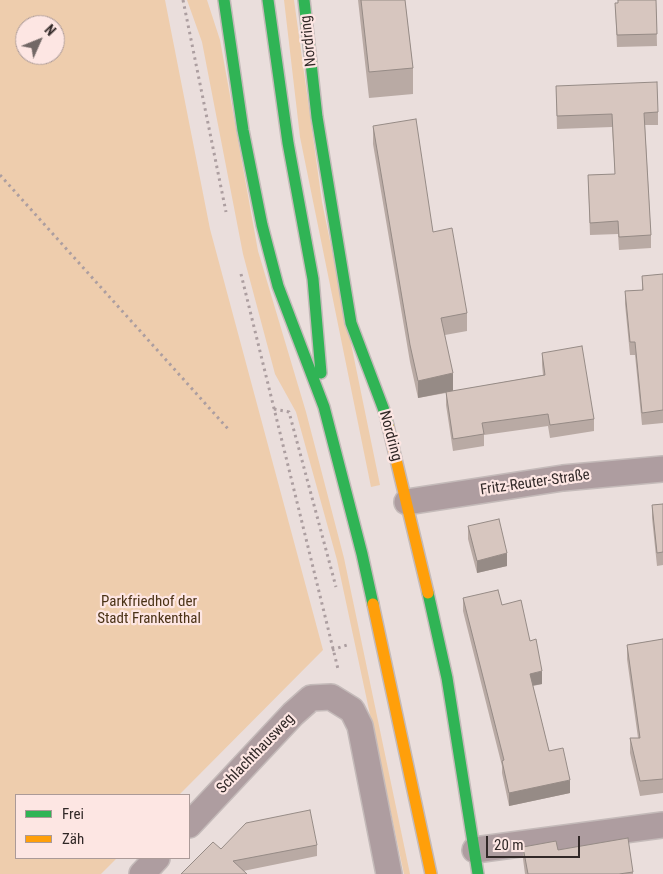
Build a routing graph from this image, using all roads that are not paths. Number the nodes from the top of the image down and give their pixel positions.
1 (224, 0) edge
2 (268, 0) edge
3 (304, 0) edge
4 (324, 407) junction
5 (663, 469) edge
6 (407, 502) junction
7 (190, 823) edge
8 (663, 825) edge
9 (475, 850) junction
10 (156, 859) edge
11 (142, 874) edge
12 (389, 874) edge
13 (431, 874) edge
14 (478, 874) edge

1 - 4 main road
2 - 4 main road
3 - 6 main road, Nordring
4 - 13 main road
5 - 6 street, Fritz-Reuter-Straße
6 - 9 main road, Nordring
7 - 12 street, Schlachthausweg
8 - 9 street
9 - 14 main road, Nordring
10 - 11 street

